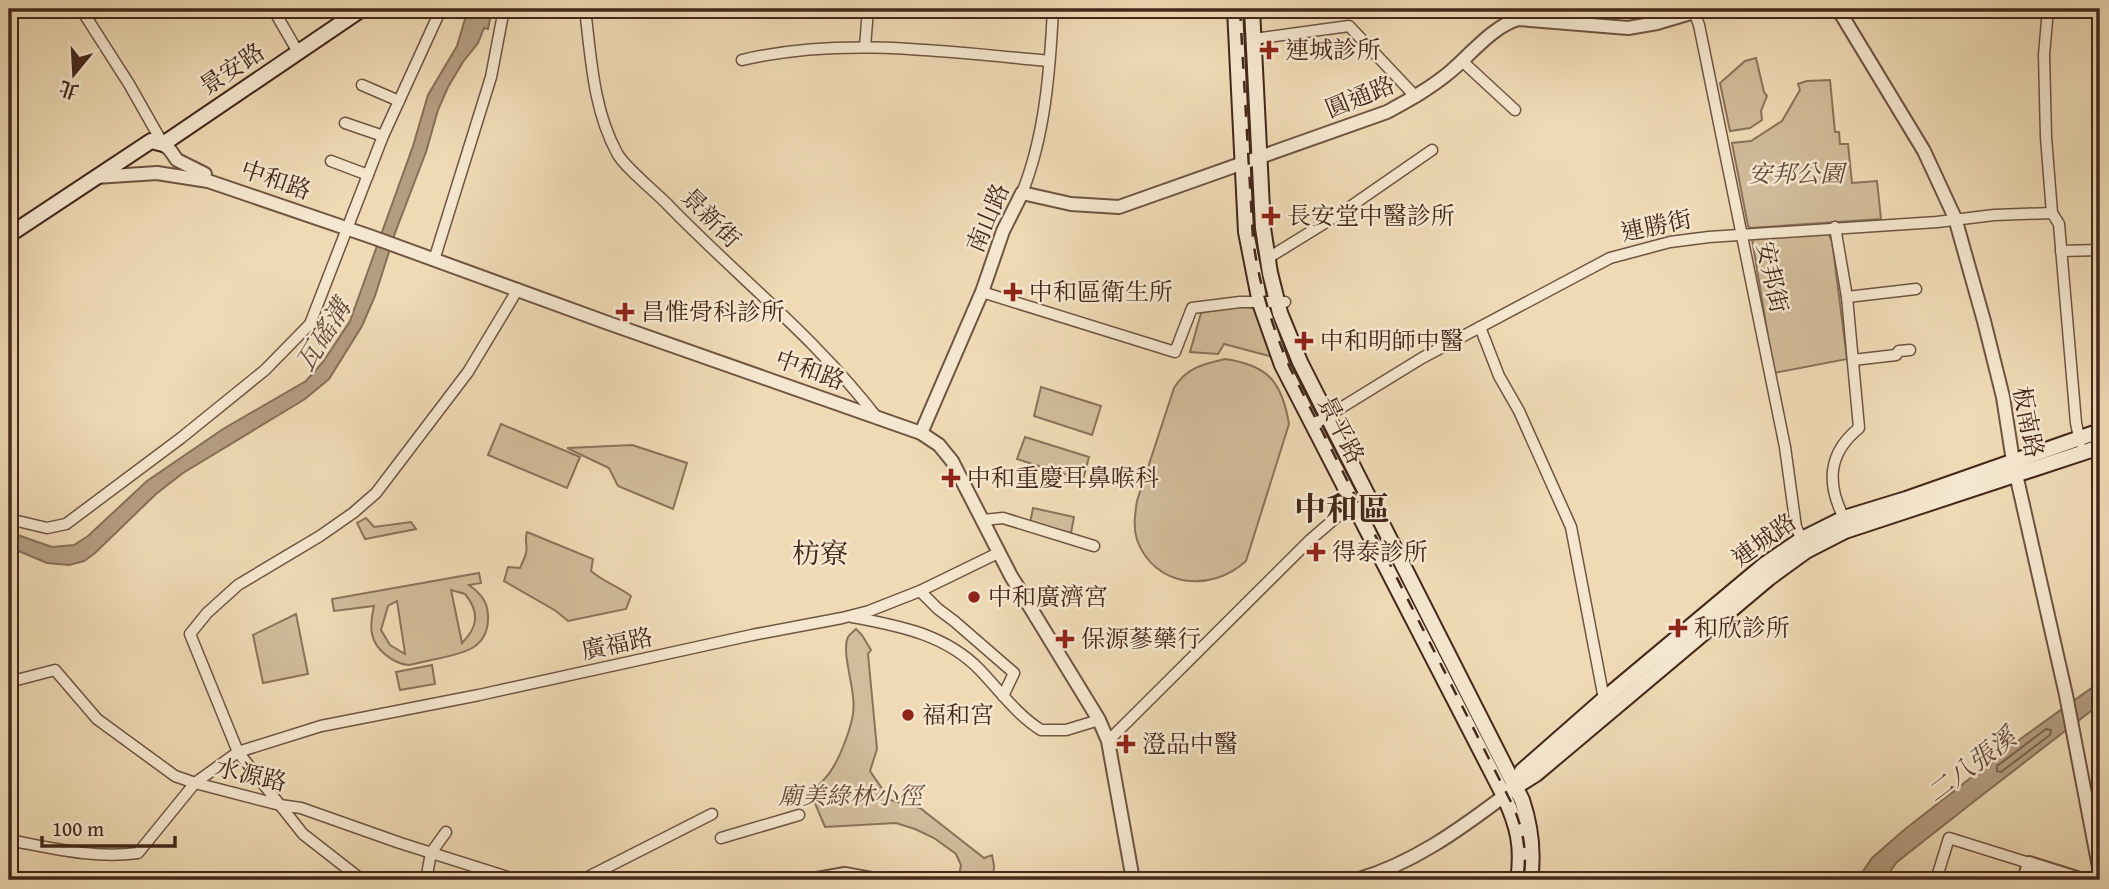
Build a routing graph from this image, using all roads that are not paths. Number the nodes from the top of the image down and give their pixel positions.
1 (81, 9) edge
2 (273, 9) edge
3 (362, 9) edge
4 (441, 9) edge
5 (504, 9) edge
6 (585, 9) edge
7 (868, 9) edge
8 (1053, 9) edge
9 (1235, 9) edge
10 (1252, 9) edge
11 (1838, 9) edge
12 (2048, 9) edge
13 (1695, 10) edge
14 (1519, 14) edge
15 (1254, 39) junction
16 (865, 47) junction
17 (298, 52) junction
18 (742, 60) dead end
19 (1049, 61) junction
20 (1462, 61) junction
21 (362, 85) dead end
22 (1416, 97) junction
23 (399, 101) junction
24 (1515, 110) dead end
25 (345, 123) dead end
26 (383, 136) junction
27 (163, 144) junction
28 (1432, 150) dead end
29 (1259, 157) junction
30 (331, 161) dead end
31 (1242, 164) junction
32 (368, 175) junction
33 (96, 177) junction
34 (208, 181) junction
35 (1022, 193) junction
36 (249, 195) junction
37 (2052, 213) junction
38 (1955, 218) junction
39 (1835, 228) junction
40 (347, 229) junction
41 (1741, 234) junction
42 (9, 235) edge
43 (2100, 250) edge
44 (2061, 251) junction
45 (1268, 258) junction
46 (434, 260) junction
47 (518, 289) junction
48 (1916, 289) dead end
49 (982, 292) junction
50 (1847, 297) junction
51 (1281, 302) junction
52 (1260, 303) junction
53 (1480, 327) junction
54 (1910, 350) dead end
55 (1853, 360) junction
56 (1328, 416) junction
57 (878, 419) junction
58 (1313, 425) junction
59 (2100, 432) edge
60 (921, 433) junction
61 (2081, 446) junction
62 (2100, 447) edge
63 (2015, 468) junction
64 (1366, 495) junction
65 (1353, 503) junction
66 (1844, 518) junction
67 (9, 519) edge
68 (983, 520) junction
69 (1804, 545) junction
70 (1094, 546) dead end
71 (998, 553) junction
72 (920, 591) junction
73 (849, 616) junction
74 (9, 682) edge
75 (1003, 696) junction
76 (1604, 699) junction
77 (1099, 720) junction
78 (1108, 741) junction
79 (238, 752) junction
80 (195, 783) junction
81 (1516, 786) junction
82 (1504, 796) junction
83 (280, 805) junction
84 (712, 814) dead end
85 (799, 815) dead end
86 (446, 832) dead end
87 (721, 838) dead end
88 (9, 840) edge
89 (431, 853) junction
90 (2029, 863) junction
91 (2100, 872) edge
92 (362, 880) edge
93 (426, 880) edge
94 (517, 880) edge
95 (582, 880) edge
96 (811, 880) edge
97 (878, 880) edge
98 (1133, 880) edge
99 (1356, 880) edge
100 (1518, 880) edge
101 (1530, 880) edge
102 (1936, 880) edge
103 (2024, 880) edge
104 (2083, 880) edge

1 - 27 street
2 - 17 street
3 - 17 main road, 景安路
4 - 23 street
5 - 46 street
6 - 57 street, 景新街
7 - 16 street
8 - 19 street, 南山路
9 - 31 main road, 景平路
10 - 15 main road, 景平路
11 - 38 street, 板南路
12 - 37 street
13 - 14 street, 圓通路
13 - 41 street, 安邦街
14 - 20 street, 圓通路
15 - 22 street
15 - 29 main road, 景平路
16 - 18 street
16 - 19 street
17 - 27 main road, 景安路
19 - 35 street, 南山路
20 - 22 street, 圓通路
20 - 24 street
21 - 23 street
22 - 29 street, 圓通路
23 - 26 street
25 - 26 street
26 - 32 street
27 - 33 main road, 中和路
27 - 34 street, 中和路
27 - 36 street
28 - 45 street
29 - 31 street, 圓通路
29 - 45 main road, 景平路
30 - 32 street
31 - 35 street, 圓通路
31 - 52 main road, 景平路
32 - 40 street
33 - 34 street, 中和路
33 - 42 main road, 中和路
34 - 36 street, 中和路
35 - 49 street, 南山路
36 - 40 street, 中和路
37 - 38 street, 連勝街
37 - 44 street
38 - 39 street, 連勝街
38 - 63 street, 板南路
39 - 41 street, 連勝街
39 - 50 street
40 - 46 street, 中和路
40 - 67 street
41 - 53 street, 連勝街
41 - 69 street, 安邦街
43 - 44 street
44 - 61 street
45 - 51 main road, 景平路
46 - 47 street, 中和路
47 - 57 street, 中和路
47 - 79 street
48 - 50 street
49 - 52 street
49 - 60 street, 南山路
50 - 55 street
51 - 52 street
51 - 56 main road, 景平路
52 - 58 main road, 景平路
53 - 56 street, 連勝街
53 - 76 street
54 - 55 street
55 - 66 street
56 - 58 street, 連勝街
56 - 64 main road, 景平路
57 - 60 street, 中和路
58 - 65 main road, 景平路
59 - 61 main road, 連城路
60 - 68 street, 中和路
61 - 62 main road, 連城路
61 - 63 main road, 連城路
63 - 66 main road, 連城路
63 - 69 main road, 連城路
63 - 91 street, 板南路
64 - 65 street
64 - 81 main road, 景平路
65 - 78 street
65 - 82 main road, 景平路
66 - 69 main road, 連城路
68 - 70 street
68 - 71 street, 中和路
69 - 76 main road, 連城路
69 - 81 main road, 連城路
71 - 72 street, 廣福路
71 - 77 street, 中和路
72 - 73 street, 廣福路
72 - 75 street
73 - 75 street
73 - 79 street, 廣福路
74 - 80 street, 水源路
75 - 77 street
76 - 81 main road, 連城路
77 - 78 street, 中和路
78 - 98 street, 中和路
79 - 80 street, 廣福路
79 - 83 street
80 - 83 street, 水源路
80 - 88 street, 廣福路
81 - 82 main road, 連城路
81 - 101 main road, 景平路
82 - 99 street, 連城路
82 - 100 main road, 景平路
83 - 89 street, 水源路
83 - 92 street
84 - 95 street
85 - 87 street
86 - 89 street
89 - 93 street
89 - 94 street, 水源路
90 - 102 street
90 - 103 street
90 - 104 street
96 - 97 street

